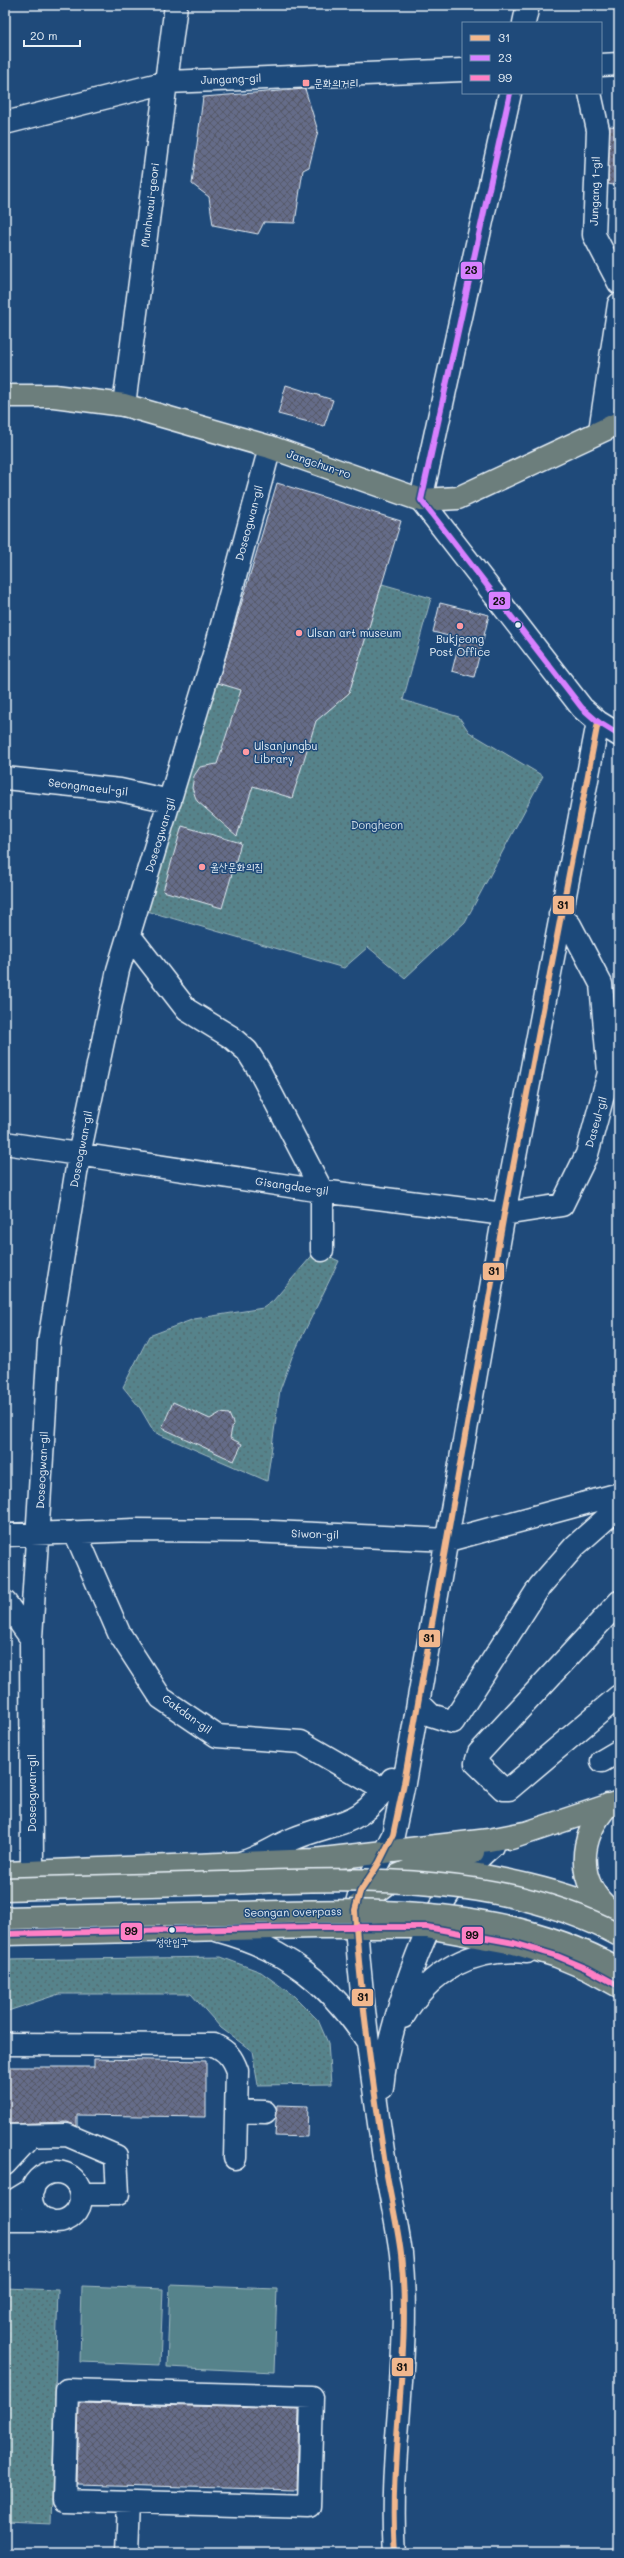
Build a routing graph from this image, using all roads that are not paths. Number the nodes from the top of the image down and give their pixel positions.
1 (176, 5) edge
2 (528, 5) edge
3 (524, 22) edge
4 (619, 64) edge
5 (602, 65) edge
6 (462, 70) edge
7 (167, 82) junction
8 (510, 94) edge
9 (590, 94) edge
10 (5, 123) edge
11 (619, 283) edge
12 (619, 304) edge
13 (5, 396) edge
14 (124, 405) junction
15 (610, 427) edge
16 (270, 447) junction
17 (420, 500) junction
18 (598, 722) junction
19 (619, 735) edge
20 (5, 778) edge
21 (170, 801) junction
22 (560, 915) junction
23 (129, 935) junction
24 (5, 1143) edge
25 (79, 1155) junction
26 (322, 1191) junction
27 (504, 1214) junction
28 (322, 1250) dead end
29 (619, 1494) edge
30 (619, 1507) edge
31 (75, 1532) junction
32 (38, 1534) junction
33 (5, 1535) edge
34 (449, 1540) junction
35 (5, 1602) edge
36 (619, 1602) edge
37 (31, 1638) junction
38 (619, 1696) edge
39 (418, 1702) junction
40 (410, 1740) junction
41 (384, 1790) junction
42 (613, 1804) edge
43 (525, 1833) junction
44 (492, 1846) junction
45 (386, 1850) junction
46 (417, 1857) junction
47 (314, 1860) junction
48 (240, 1863) junction
49 (32, 1872) junction
50 (464, 1872) junction
51 (5, 1873) edge
52 (5, 1889) edge
53 (5, 1918) edge
54 (356, 1918) junction
55 (618, 1922) edge
56 (427, 1927) junction
57 (212, 1929) junction
58 (5, 1934) edge
59 (557, 1956) junction
60 (619, 1969) edge
61 (619, 1986) edge
62 (5, 2044) edge
63 (378, 2049) junction
64 (236, 2111) junction
65 (264, 2112) dead end
66 (5, 2136) edge
67 (31, 2136) junction
68 (235, 2158) dead end
69 (5, 2164) edge
70 (33, 2189) junction
71 (81, 2194) junction
72 (5, 2206) edge
73 (5, 2220) edge
74 (48, 2220) junction
75 (129, 2502) junction
76 (127, 2553) edge
77 (395, 2553) edge

1 - 7 street, Munhwaui-geori
2 - 3 street
4 - 5 street
6 - 7 street, Jungang-gil
7 - 10 street, Jungang-gil
7 - 14 street, Munhwaui-geori
8 - 17 street
9 - 11 street, Jungang 1-gil
12 - 15 street
13 - 14 main road, Jangchun-ro
14 - 16 main road, Jangchun-ro
15 - 17 main road, Jangchun-ro
16 - 17 main road, Jangchun-ro
16 - 21 street, Doseogwan-gil
17 - 18 street
18 - 19 street
18 - 22 street
20 - 21 street, Seongmaeul-gil
21 - 23 street, Doseogwan-gil
22 - 27 street
22 - 27 street, Daseul-gil
23 - 25 street, Doseogwan-gil
23 - 26 street
24 - 25 street, Gisangdae-gil
25 - 26 street, Gisangdae-gil
25 - 32 street, Doseogwan-gil
26 - 27 street, Gisangdae-gil
26 - 28 street
27 - 34 street
29 - 34 street, Siwon-gil
30 - 39 street
31 - 32 street, Siwon-gil
31 - 34 street, Siwon-gil
31 - 41 street, Gakdan-gil
32 - 33 street, Siwon-gil
32 - 37 street, Doseogwan-gil
34 - 39 street
35 - 37 street
36 - 38 street
37 - 49 street, Doseogwan-gil
39 - 40 street
40 - 41 street
40 - 45 street
41 - 48 street
42 - 43 main road
42 - 55 main road
43 - 44 main road
43 - 46 main road
44 - 46 main road
44 - 50 street
45 - 46 main road
45 - 46 street
45 - 47 main road
45 - 54 street
46 - 50 main road
46 - 54 main road
47 - 48 main road
47 - 54 street
48 - 49 main road
49 - 51 main road
50 - 55 main road
50 - 56 street
52 - 55 main road, bridge
53 - 60 main road, Seongan overpass, bridge
54 - 56 main road
54 - 57 main road
54 - 63 street
56 - 59 main road
56 - 63 street
57 - 58 main road
57 - 63 street
59 - 61 main road
59 - 63 street
62 - 64 street
63 - 77 street
64 - 65 street
64 - 68 street
66 - 67 street
67 - 69 street
67 - 71 street
70 - 71 street
70 - 72 street
70 - 74 street
71 - 74 street
73 - 74 street
75 - 75 street
75 - 76 street

